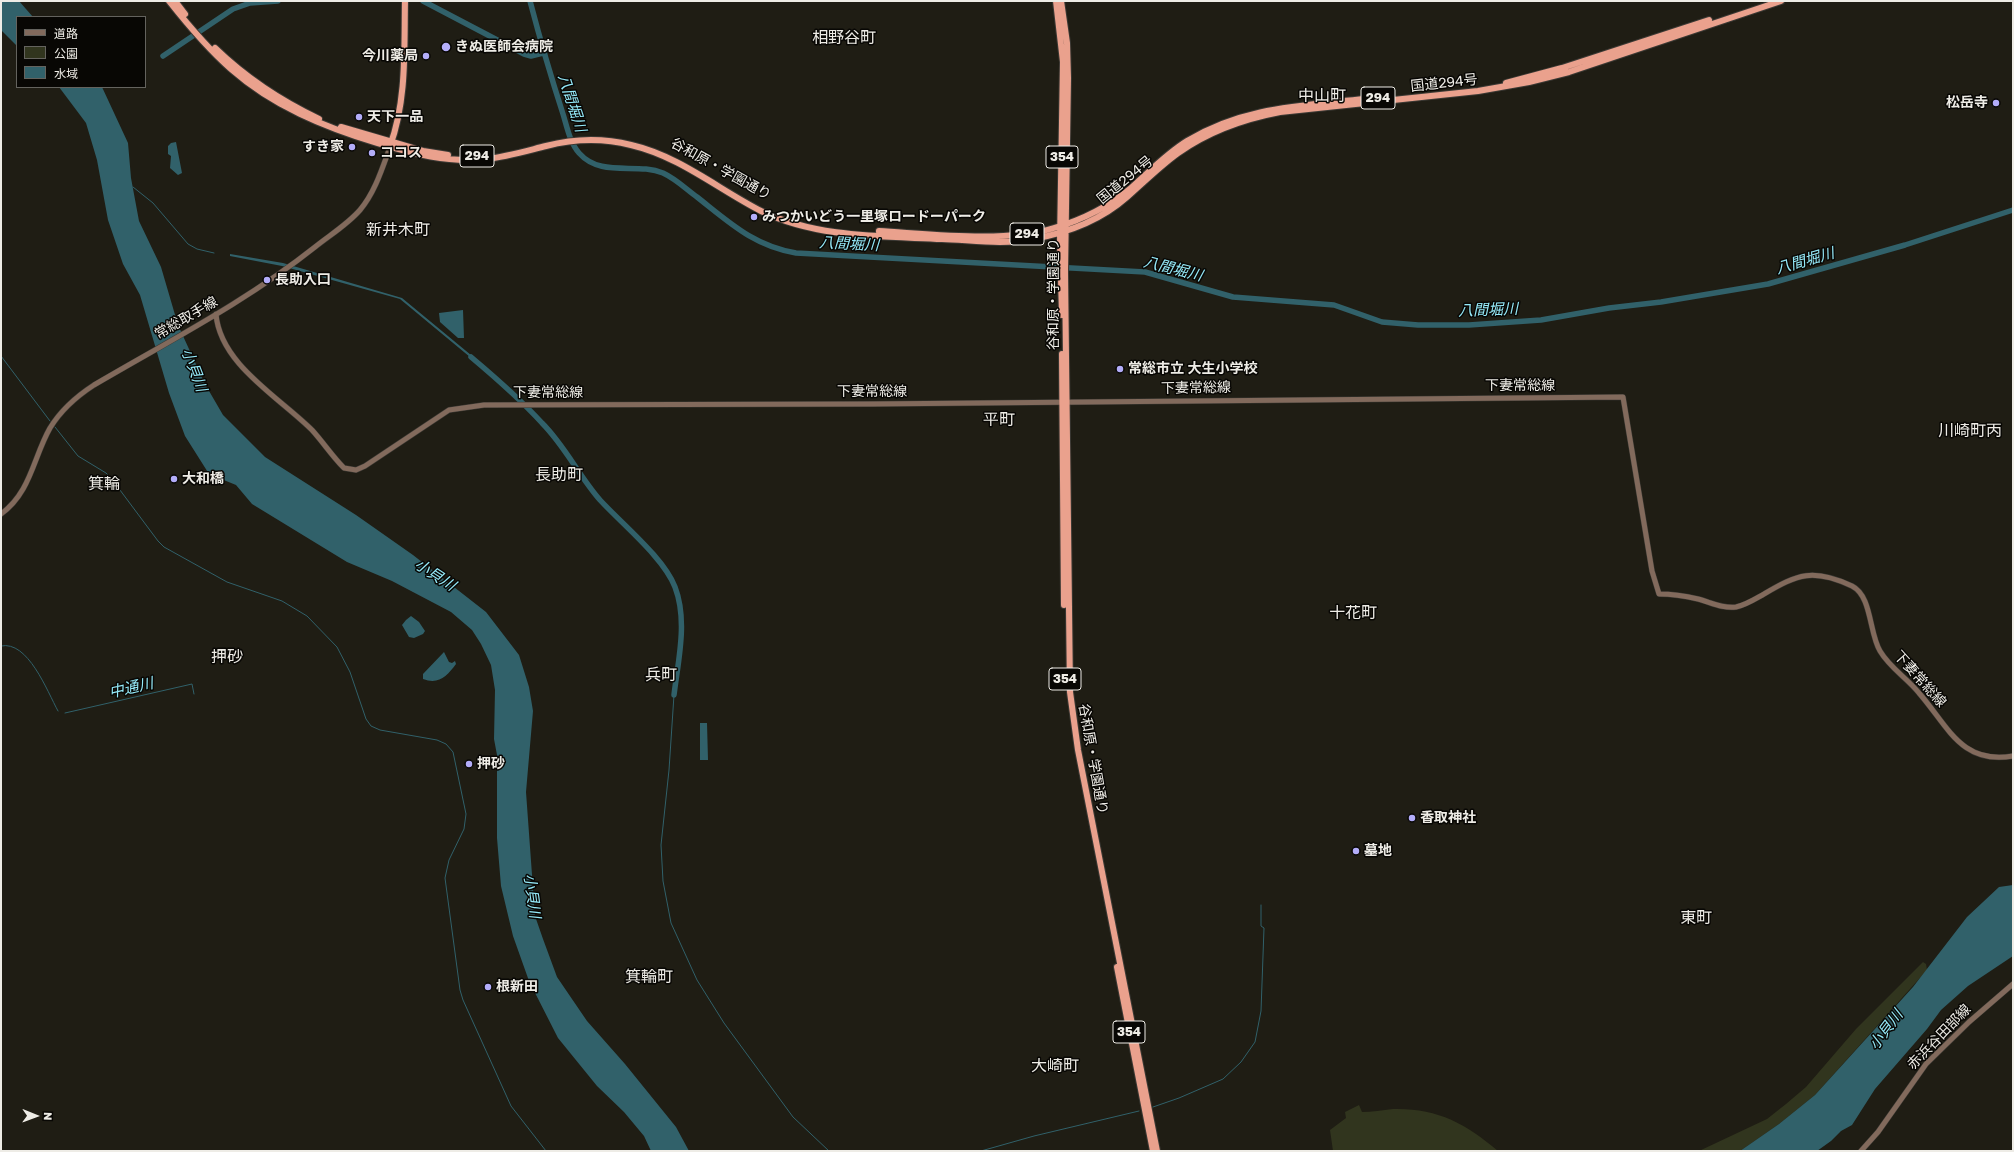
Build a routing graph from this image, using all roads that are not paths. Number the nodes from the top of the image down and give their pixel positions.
1 (169, 1) edge
2 (175, 1) edge
3 (405, 1) edge
4 (1056, 1) edge
5 (1061, 1) edge
6 (1768, 1) edge
7 (1781, 1) edge
8 (193, 27) junction
9 (391, 145) junction
10 (1063, 229) junction
11 (214, 315) junction
12 (1064, 402) junction
13 (1, 514) edge
14 (2013, 756) edge
15 (2013, 984) edge
16 (1153, 1151) edge
17 (1157, 1151) edge
18 (1861, 1151) edge

1 - 8 highway, 谷和原・学園通り / 294
2 - 8 highway, 谷和原・学園通り / 294
3 - 9 highway
4 - 10 highway, 354
5 - 10 highway, 354
6 - 10 highway, 国道294号 / 294
7 - 10 highway, 国道294号 / 294
8 - 9 highway, 谷和原・学園通り / 294
9 - 10 highway, 谷和原・学園通り / 294
9 - 11 main road, 常総取手線
10 - 12 highway, 谷和原・学園通り / 354
11 - 12 main road, 下妻常総線
11 - 13 main road, 常総取手線
12 - 14 main road, 下妻常総線
12 - 16 highway, 谷和原・学園通り / 354
12 - 17 highway, 谷和原・学園通り / 354
15 - 18 main road, 赤浜谷田部線

